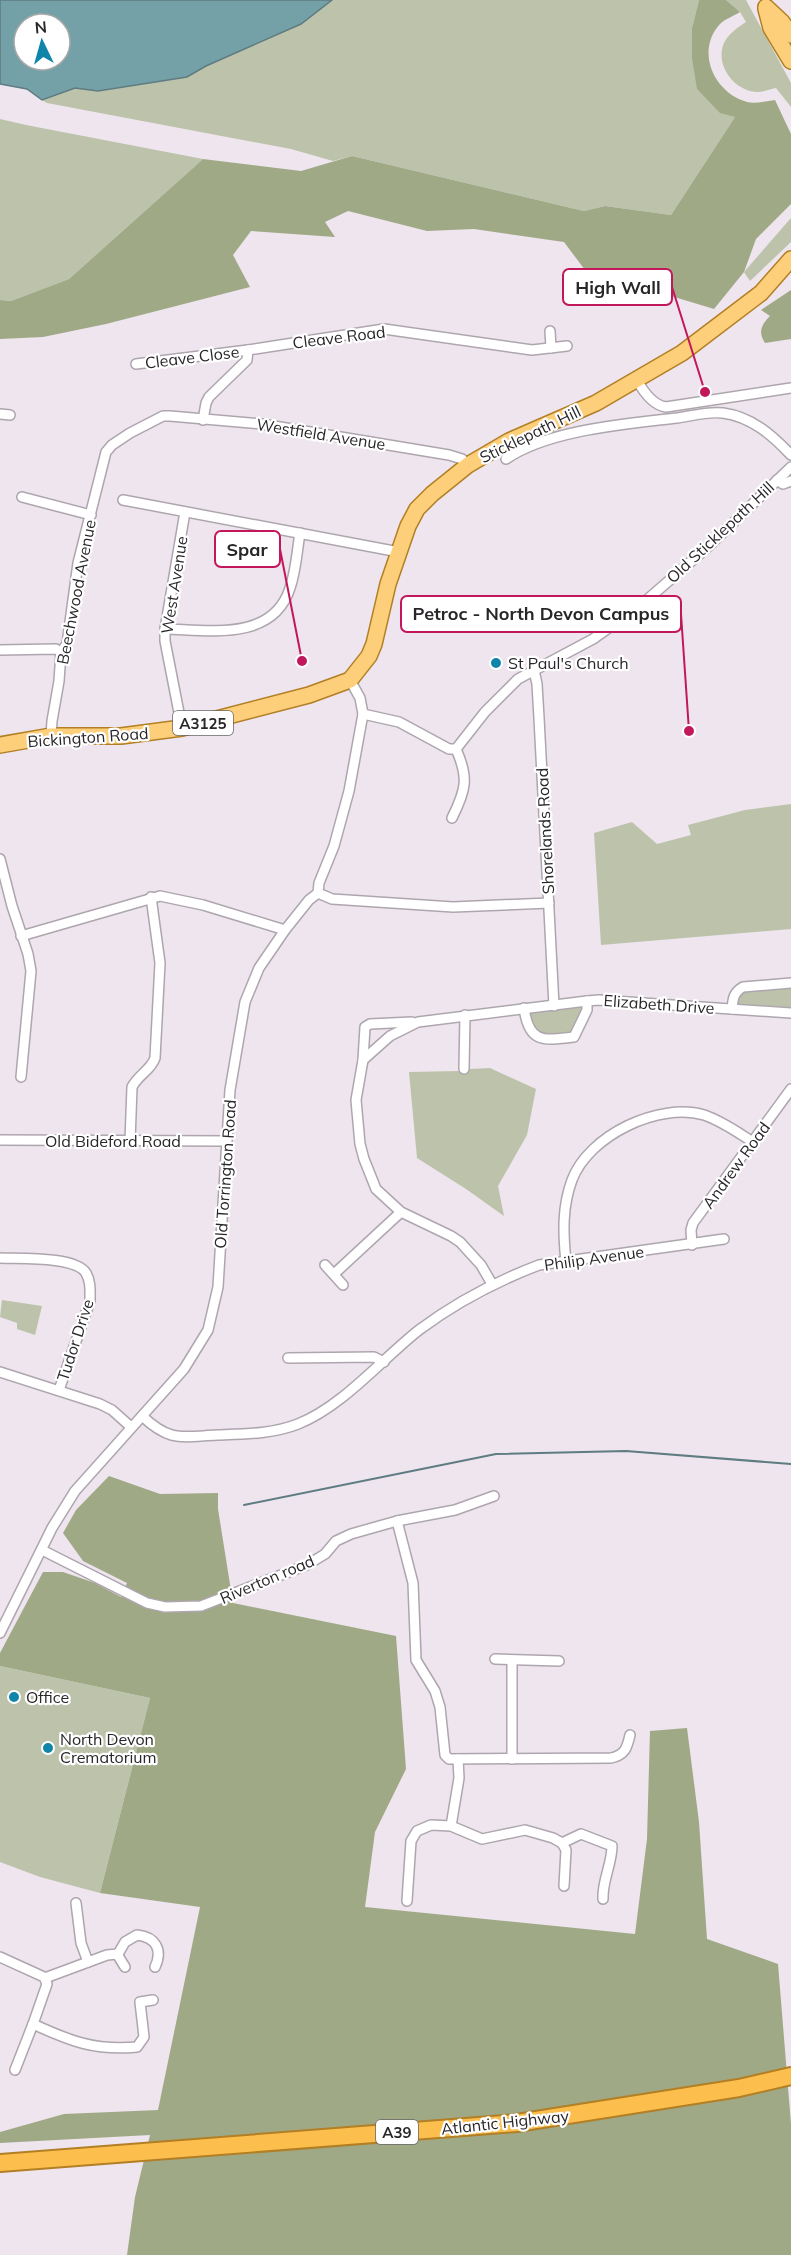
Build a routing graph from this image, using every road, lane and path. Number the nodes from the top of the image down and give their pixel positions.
1 (763, 4) edge
2 (791, 34) edge
3 (791, 61) edge
4 (791, 260) edge
5 (791, 275) edge
6 (761, 293) junction
7 (550, 331) dead end
8 (567, 346) dead end
9 (551, 348) junction
10 (248, 350) junction
11 (136, 364) dead end
12 (637, 380) junction
13 (791, 388) edge
14 (170, 416) joint
15 (203, 420) junction
16 (791, 455) edge
17 (506, 459) dead end
18 (468, 465) junction
19 (791, 467) edge
20 (777, 480) junction
21 (791, 481) edge
22 (22, 497) dead end
23 (123, 500) dead end
24 (185, 512) junction
25 (91, 514) junction
26 (300, 533) junction
27 (399, 552) junction
28 (165, 629) junction
29 (64, 648) junction
30 (0, 650) edge
31 (534, 670) junction
32 (350, 680) junction
33 (363, 714) junction
34 (182, 728) junction
35 (51, 736) junction
36 (0, 745) edge
37 (456, 749) junction
38 (452, 819) dead end
39 (0, 859) edge
40 (318, 893) junction
41 (151, 897) junction
42 (549, 903) junction
43 (285, 930) junction
44 (21, 936) junction
45 (791, 982) edge
46 (587, 1001) junction
47 (554, 1006) junction
48 (525, 1008) junction
49 (732, 1009) junction
50 (791, 1013) edge
51 (465, 1015) junction
52 (418, 1022) junction
53 (363, 1060) junction
54 (464, 1069) dead end
55 (21, 1077) dead end
56 (791, 1089) edge
57 (0, 1140) edge
58 (129, 1141) junction
59 (226, 1141) junction
60 (753, 1142) junction
61 (401, 1212) junction
62 (724, 1239) dead end
63 (692, 1245) junction
64 (0, 1258) edge
65 (566, 1262) junction
66 (325, 1265) dead end
67 (334, 1274) junction
68 (492, 1284) junction
69 (343, 1285) dead end
70 (288, 1358) dead end
71 (384, 1362) junction
72 (0, 1372) edge
73 (59, 1390) junction
74 (142, 1416) junction
75 (131, 1427) junction
76 (494, 1496) dead end
77 (397, 1521) junction
78 (42, 1550) junction
79 (1, 1629) edge
80 (495, 1659) dead end
81 (512, 1660) junction
82 (559, 1661) dead end
83 (630, 1735) dead end
84 (458, 1759) junction
85 (512, 1759) junction
86 (451, 1826) junction
87 (562, 1843) junction
88 (564, 1886) dead end
89 (603, 1899) dead end
90 (407, 1901) dead end
91 (75, 1903) dead end
92 (117, 1954) junction
93 (1, 1957) edge
94 (88, 1962) junction
95 (124, 1967) dead end
96 (155, 1967) dead end
97 (45, 1978) junction
98 (153, 2000) dead end
99 (140, 2002) junction
100 (128, 2003) dead end
101 (33, 2024) junction
102 (15, 2070) dead end
103 (791, 2076) edge
104 (0, 2163) edge

1 - 2 main road
1 - 3 main road
4 - 6 main road
5 - 6 main road
6 - 12 main road, Sticklepath Hill
7 - 9 street
8 - 9 street, Cleave Road
9 - 10 street, Cleave Road
10 - 11 street, Cleave Close
10 - 15 street
12 - 13 street
12 - 18 main road, Sticklepath Hill
14 - 15 street, Westfield Avenue
14 - 25 street, Beechwood Avenue
15 - 18 street, Westfield Avenue
16 - 17 street
18 - 27 main road, Sticklepath Hill
19 - 20 street, Old Sticklepath Hill
20 - 21 street
20 - 31 street, Old Sticklepath Hill
22 - 25 street
23 - 24 street
24 - 26 street
24 - 28 street, West Avenue
25 - 29 street, Beechwood Avenue
26 - 27 street
26 - 28 street
27 - 32 main road, Sticklepath Hill
28 - 34 street, West Avenue
29 - 30 street
29 - 35 street, Beechwood Avenue
31 - 37 street, Old Sticklepath Hill
31 - 42 street, Shorelands Road
32 - 33 street, Old Torrington Road
32 - 34 main road, Bickington Road / A3125
33 - 37 street
33 - 40 street, Old Torrington Road
34 - 35 main road, Bickington Road / A3125
35 - 36 main road, Bickington Road / A3125
37 - 38 street
39 - 44 street
40 - 42 street, Shorelands Road
40 - 43 street, Old Torrington Road
41 - 43 street
41 - 44 street
41 - 58 street
42 - 47 street
43 - 59 street, Old Torrington Road
44 - 55 street
45 - 49 street, Elizabeth Drive
46 - 47 street, Elizabeth Drive
46 - 48 street, Elizabeth Drive
46 - 49 street, Elizabeth Drive
47 - 48 street, Elizabeth Drive
48 - 51 street, Elizabeth Drive
49 - 50 street, Elizabeth Drive
51 - 52 street, Elizabeth Drive
51 - 54 street
52 - 53 street, Elizabeth Drive
52 - 53 street, Elizabeth Drive
53 - 61 street, Elizabeth Drive
56 - 60 street, Andrew Road
57 - 58 street, Old Bideford Road
58 - 59 street, Old Bideford Road
59 - 74 street, Old Torrington Road
60 - 63 street, Andrew Road
60 - 65 street
61 - 67 street
61 - 68 street, Elizabeth Drive
62 - 63 street, Philip Avenue
63 - 65 street, Philip Avenue
64 - 73 street, Tudor Drive
65 - 68 street, Philip Avenue
66 - 67 street
67 - 69 street
68 - 71 street, Philip Avenue
70 - 71 street
71 - 74 street, Philip Avenue
72 - 73 street
73 - 75 street
74 - 75 street, Old Torrington Road
75 - 78 street, Old Torrington Road
76 - 77 street, Riverton road
77 - 78 street, Riverton road
77 - 84 street
78 - 79 street, Old Torrington Road
80 - 81 street
81 - 82 street
81 - 85 street
83 - 85 street
84 - 85 street
84 - 86 street
86 - 87 street
86 - 90 street
87 - 88 street
87 - 89 street
91 - 94 street
92 - 94 street
92 - 95 street
92 - 96 street
93 - 97 street
94 - 97 street
97 - 101 street
98 - 99 street
99 - 100 street
99 - 101 street
101 - 102 street
103 - 104 highway, Atlantic Highway / A39

